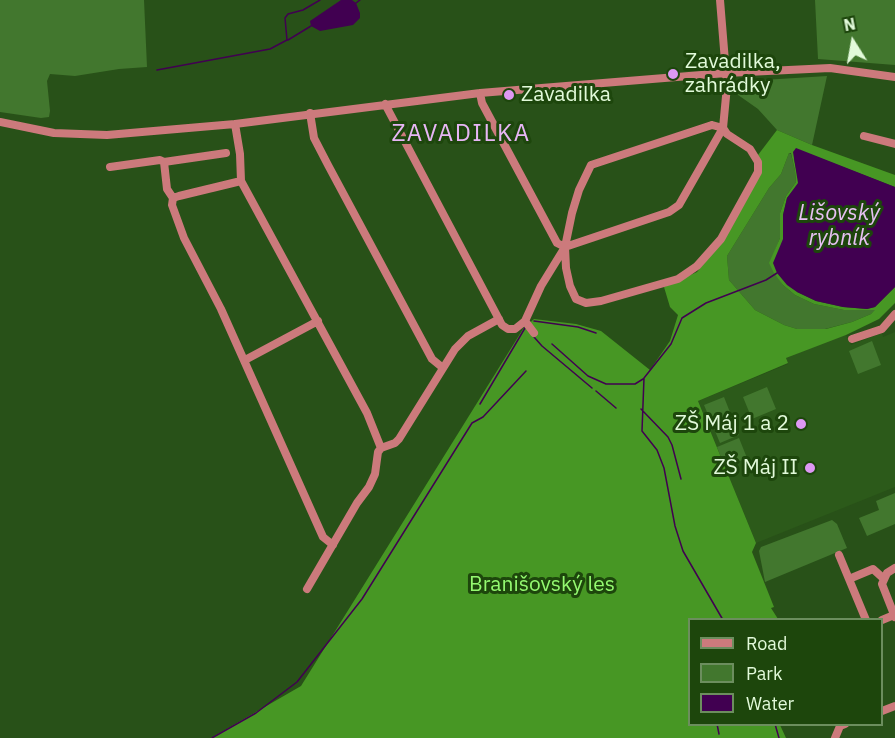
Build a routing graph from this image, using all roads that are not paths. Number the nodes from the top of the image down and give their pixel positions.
1 (720, 0) edge
2 (726, 73) junction
3 (895, 77) edge
4 (480, 93) junction
5 (385, 104) junction
6 (310, 113) junction
7 (0, 122) edge
8 (235, 124) junction
9 (723, 128) junction
10 (864, 136) dead end
11 (895, 144) edge
12 (226, 153) dead end
13 (164, 162) junction
14 (110, 166) dead end
15 (242, 181) junction
16 (173, 198) junction
17 (566, 247) junction
18 (895, 314) edge
19 (499, 319) junction
20 (318, 321) junction
21 (525, 321) junction
22 (534, 333) dead end
23 (852, 339) dead end
24 (245, 360) junction
25 (443, 368) junction
26 (381, 447) junction
27 (333, 545) junction
28 (839, 555) dead end
29 (895, 568) edge
30 (884, 578) junction
31 (849, 579) junction
32 (307, 589) dead end
33 (895, 616) edge
34 (865, 618) edge

1 - 2 street
2 - 3 street
2 - 4 street
2 - 9 street
4 - 5 street
4 - 17 street
5 - 6 street
5 - 19 street
6 - 8 street
6 - 25 street
7 - 8 street
8 - 15 street
9 - 17 street
9 - 17 street
9 - 17 street
10 - 11 street
12 - 13 street
13 - 14 street
13 - 16 street
15 - 16 street
15 - 20 street
16 - 24 street
17 - 21 street
18 - 23 street
19 - 21 street
19 - 25 street
20 - 24 street
20 - 26 street
21 - 22 street
24 - 27 street
25 - 26 street
26 - 27 street
27 - 32 street
28 - 31 street
29 - 30 street
30 - 31 street
30 - 33 street
31 - 34 street

